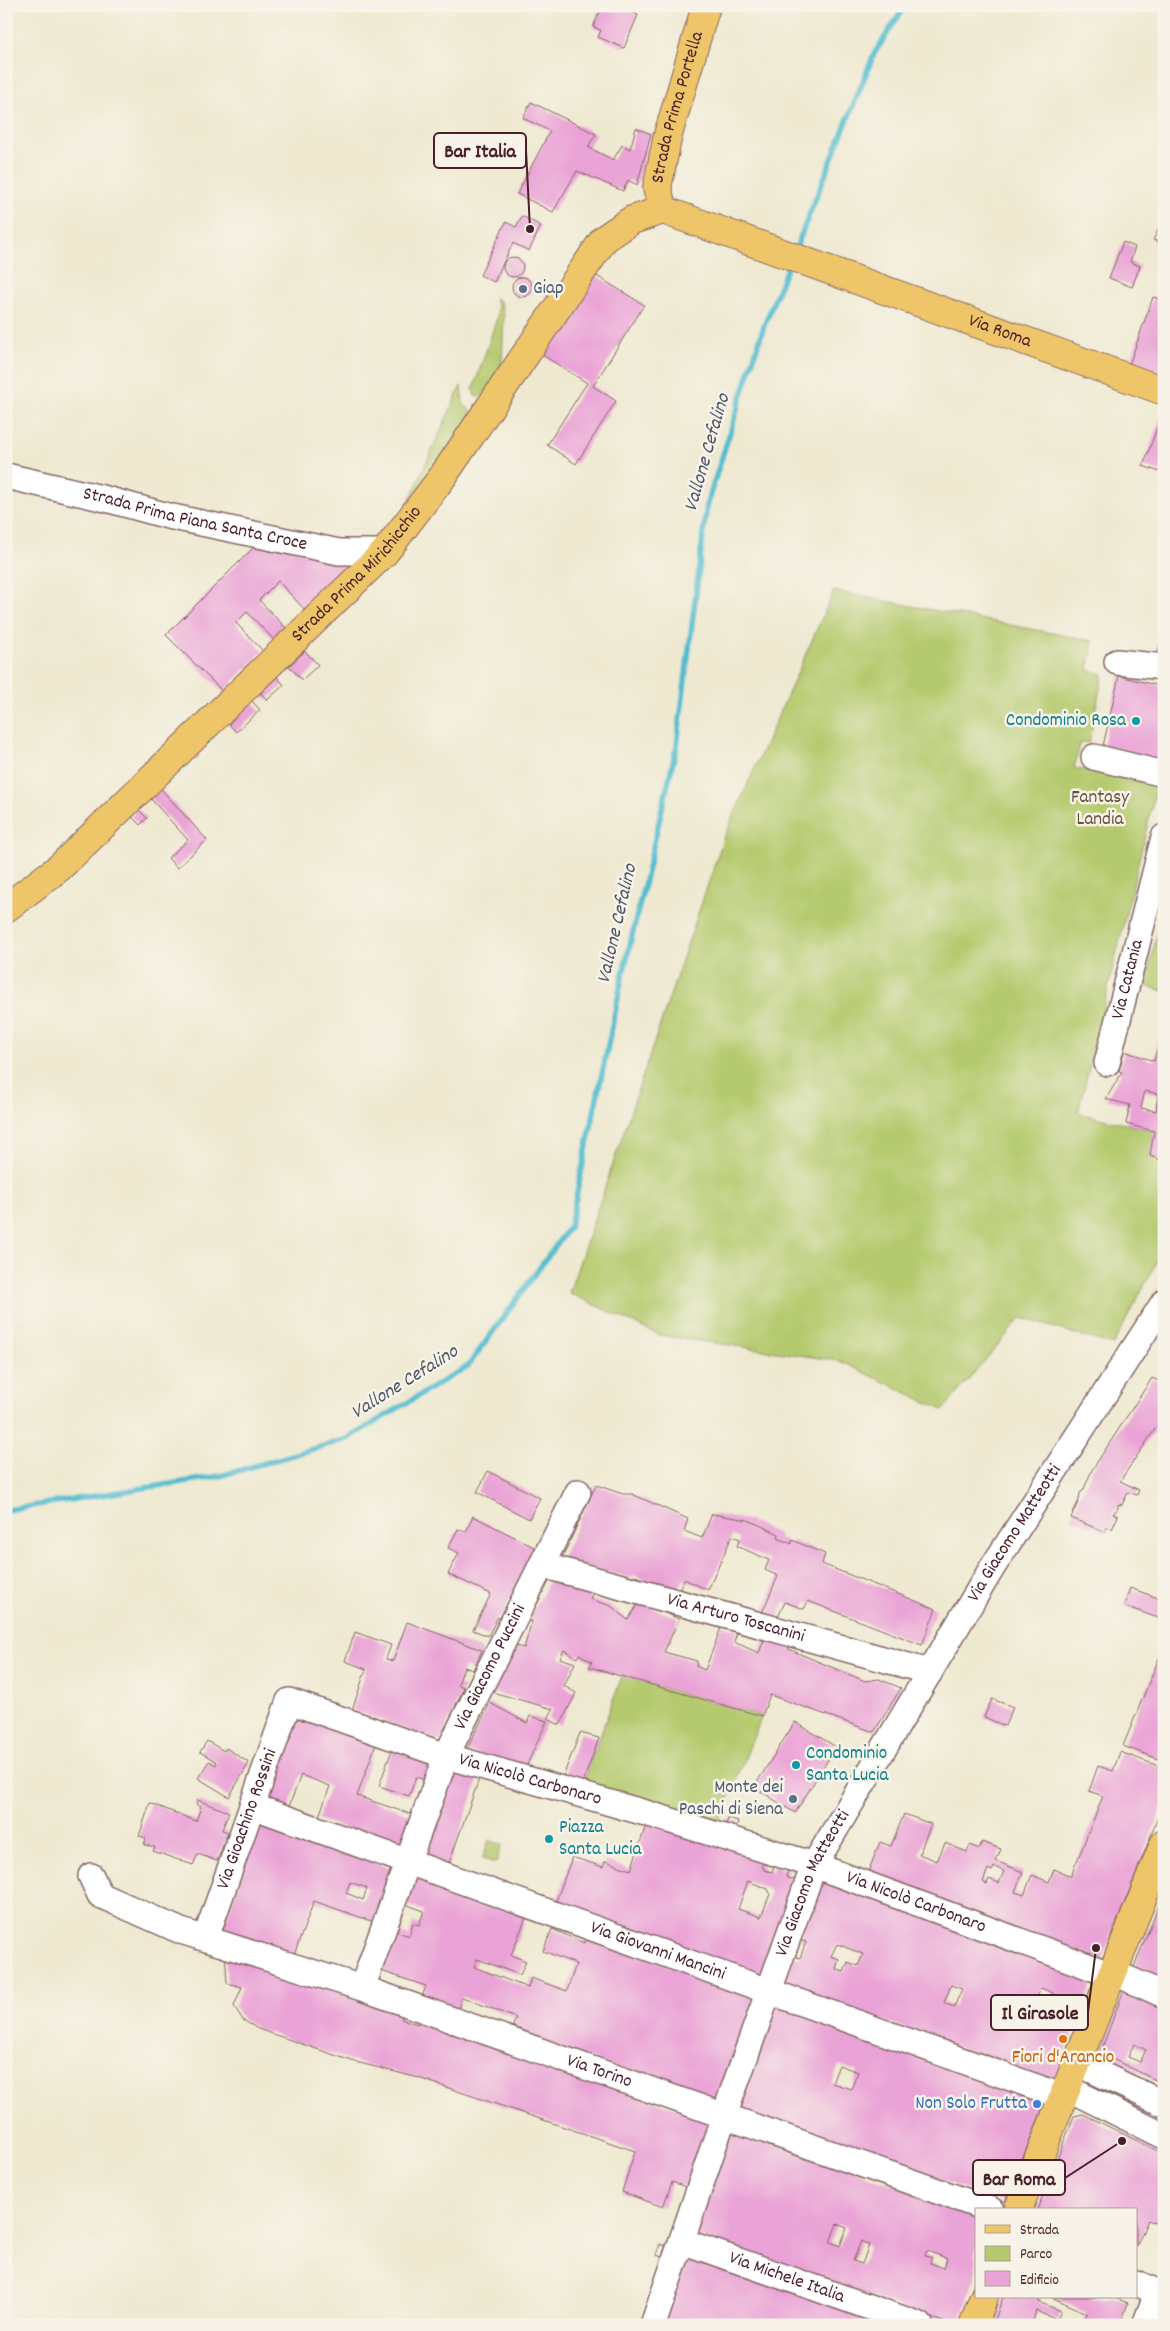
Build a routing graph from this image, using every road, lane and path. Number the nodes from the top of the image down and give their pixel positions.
1 (706, 6) edge
2 (663, 210) junction
3 (1164, 391) edge
4 (6, 476) edge
5 (385, 552) junction
6 (1117, 662) dead end
7 (1164, 667) edge
8 (1094, 756) dead end
9 (1164, 774) edge
10 (1164, 838) edge
11 (6, 908) edge
12 (1106, 1063) dead end
13 (1164, 1302) edge
14 (578, 1492) dead end
15 (542, 1564) junction
16 (930, 1672) junction
17 (289, 1701) joint
18 (446, 1756) junction
19 (252, 1806) junction
20 (1164, 1844) edge
21 (408, 1862) junction
22 (814, 1865) junction
23 (91, 1876) dead end
24 (206, 1938) junction
25 (1112, 1975) junction
26 (362, 1988) junction
27 (768, 1991) junction
28 (1164, 1995) edge
29 (1077, 2063) junction
30 (1065, 2092) junction
31 (1164, 2104) edge
32 (724, 2116) junction
33 (1164, 2136) edge
34 (985, 2208) edge
35 (1019, 2208) edge
36 (682, 2241) junction
37 (1152, 2290) edge
38 (984, 2298) edge
39 (653, 2325) edge
40 (920, 2325) edge
41 (973, 2325) edge
42 (1145, 2325) edge

1 - 2 main road, Strada Prima Portella
2 - 3 main road, Via Roma
2 - 5 main road, Strada Prima Mirichicchio
4 - 5 street, Strada Prima Piana Santa Croce
5 - 11 main road, Strada Prima Mirichicchio
6 - 7 street
8 - 9 street
10 - 12 street, Via Catania
13 - 16 street, Via Giacomo Matteotti
14 - 15 street, Via Giacomo Puccini
15 - 16 street, Via Arturo Toscanini
15 - 18 street, Via Giacomo Puccini
16 - 22 street, Via Giacomo Matteotti
17 - 18 street, Via Nicolò Carbonaro
17 - 19 street, Via Gioachino Rossini
18 - 21 street, Via Giacomo Puccini
18 - 22 street, Via Nicolò Carbonaro
19 - 21 street, Via Giovanni Mancini
19 - 24 street, Via Gioachino Rossini
20 - 25 main road
21 - 26 street, Via Giacomo Puccini
21 - 27 street, Via Giovanni Mancini
22 - 25 street, Via Nicolò Carbonaro
22 - 27 street, Via Giacomo Matteotti
23 - 24 street, Via Torino
24 - 26 street, Via Torino
25 - 28 street, Via Nicolò Carbonaro
25 - 29 main road
26 - 32 street, Via Torino
27 - 30 street, Via Giovanni Mancini
27 - 32 street, Via Giacomo Matteotti
29 - 30 main road
29 - 31 street
30 - 33 street, Via Giovanni Mancini
30 - 35 main road
32 - 34 street, Via Torino
32 - 36 street, Via Giacomo Matteotti
36 - 39 street, Via Giacomo Matteotti
36 - 40 street, Via Michele Italia
37 - 42 street
38 - 41 main road

